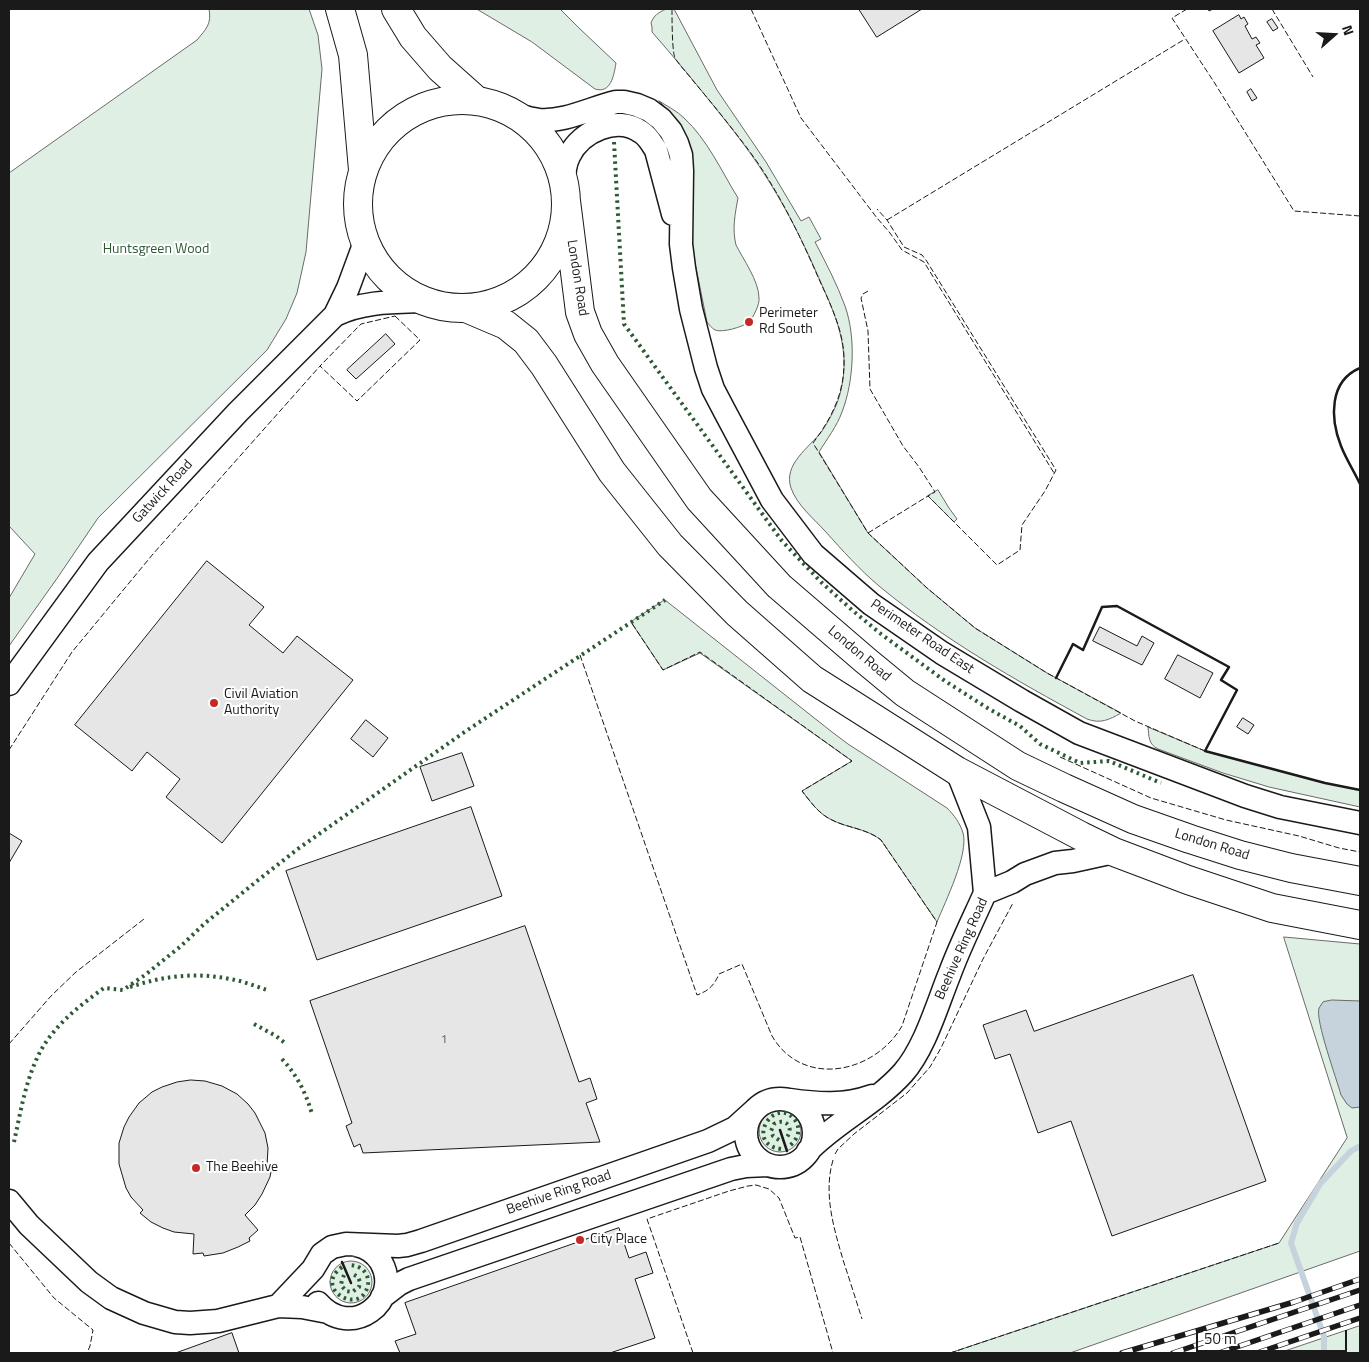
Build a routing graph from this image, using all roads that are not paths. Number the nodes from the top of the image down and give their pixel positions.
1 (340, 9) edge
2 (396, 9) edge
3 (477, 101) junction
4 (516, 114) junction
5 (363, 170) junction
6 (565, 192) junction
7 (365, 242) junction
8 (681, 244) junction
9 (426, 301) junction
10 (466, 308) junction
11 (335, 315) junction
12 (9, 684) edge
13 (957, 771) junction
14 (1360, 823) edge
15 (1114, 852) junction
16 (1360, 881) edge
17 (985, 893) junction
18 (1360, 925) edge
19 (882, 1092) junction
20 (784, 1099) junction
21 (756, 1109) junction
22 (808, 1152) junction
23 (768, 1165) junction
24 (9, 1201) edge
25 (351, 1244) junction
26 (313, 1269) junction
27 (382, 1297) junction
28 (278, 1306) junction
29 (328, 1312) junction

1 - 5 main road
2 - 3 main road
3 - 4 main road
3 - 5 main road
4 - 6 main road
4 - 8 street, Perimeter Road East
5 - 7 main road
6 - 8 street, Perimeter Road East
6 - 10 main road
6 - 16 main road, London Road
7 - 9 main road
7 - 11 street, Gatwick Road
8 - 14 street, Perimeter Road East
9 - 10 main road
9 - 11 street, Gatwick Road
10 - 13 main road
11 - 12 street, Gatwick Road
13 - 15 main road
13 - 17 street
15 - 17 street, Beehive Ring Road
15 - 18 main road
17 - 19 street, Beehive Ring Road
19 - 20 street, Beehive Ring Road
19 - 22 street, Beehive Ring Road
20 - 21 street
20 - 22 street
21 - 23 street
21 - 25 street, Beehive Ring Road
22 - 23 street
23 - 27 street
24 - 28 street
25 - 26 street, Beehive Ring Road
25 - 27 street
26 - 28 street, Beehive Ring Road
26 - 29 street
27 - 29 street
28 - 29 street

